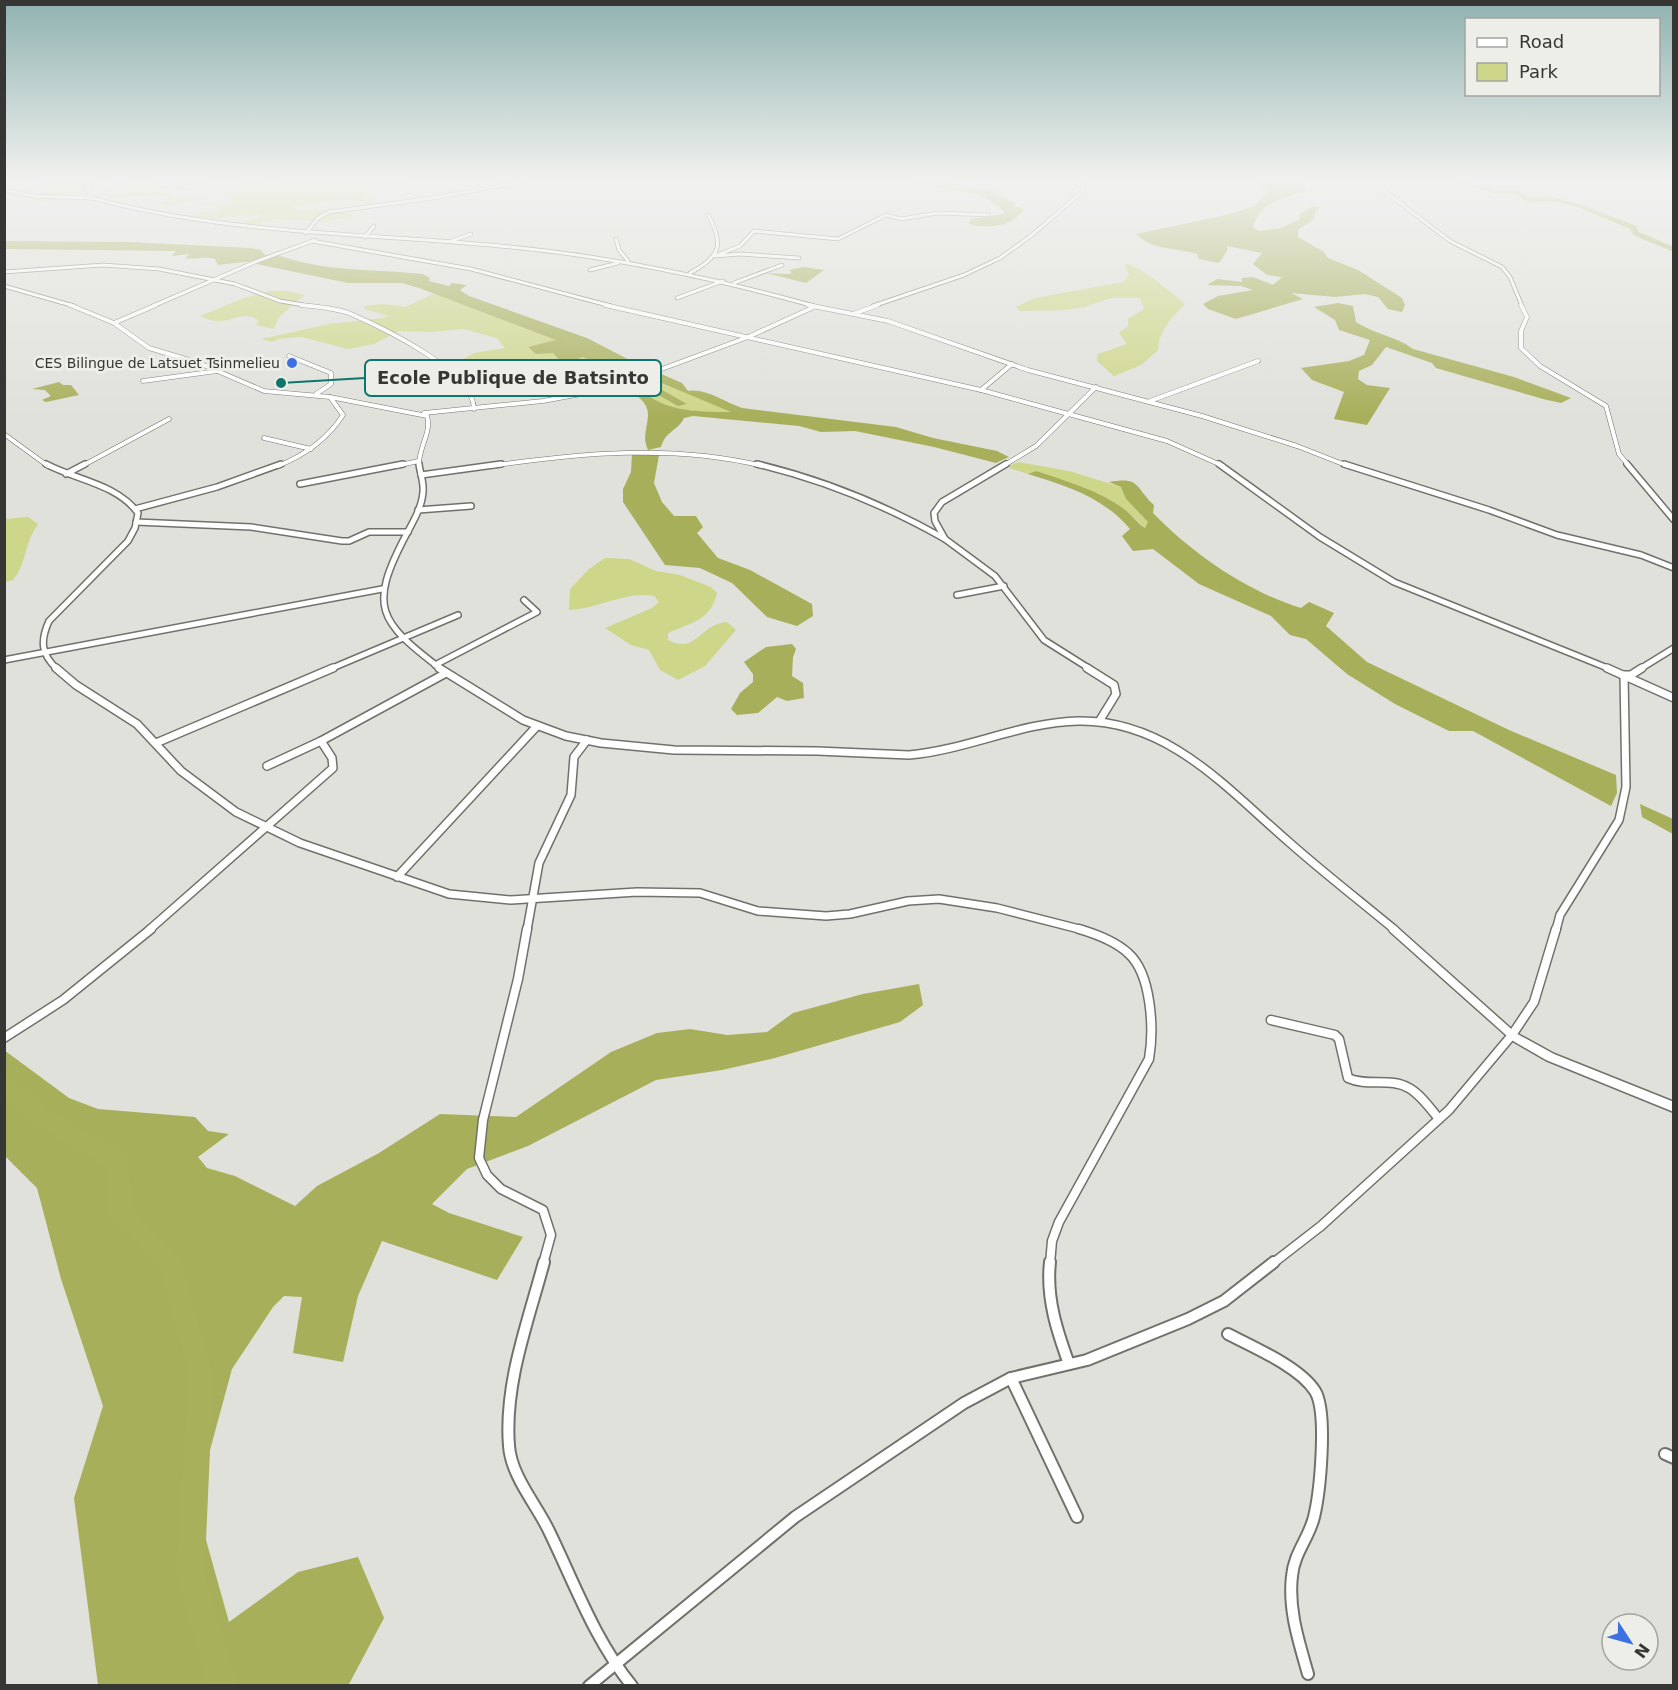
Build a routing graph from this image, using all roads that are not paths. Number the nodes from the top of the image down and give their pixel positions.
1 (265, 260) edge
2 (419, 260) edge
3 (608, 260) edge
4 (627, 260) edge
5 (712, 260) edge
6 (994, 260) edge
7 (1490, 260) edge
8 (623, 262) junction
9 (633, 263) junction
10 (782, 264) dead end
11 (590, 270) dead end
12 (4, 272) edge
13 (690, 274) junction
14 (215, 280) junction
15 (723, 281) junction
16 (733, 283) junction
17 (4, 286) edge
18 (12, 288) junction
19 (4, 293) edge
20 (677, 298) dead end
21 (814, 307) junction
22 (850, 315) junction
23 (114, 323) junction
24 (748, 337) junction
25 (289, 356) dead end
26 (1258, 361) dead end
27 (1012, 364) junction
28 (219, 371) junction
29 (143, 381) dead end
30 (1096, 387) junction
31 (981, 390) junction
32 (314, 396) junction
33 (330, 397) junction
34 (1150, 401) junction
35 (474, 409) junction
36 (1072, 413) junction
37 (422, 414) junction
38 (169, 419) dead end
39 (4, 434) edge
40 (264, 438) dead end
41 (311, 449) junction
42 (419, 461) junction
43 (66, 474) junction
44 (421, 475) junction
45 (300, 484) dead end
46 (471, 506) dead end
47 (135, 509) junction
48 (418, 510) junction
49 (1674, 520) edge
50 (136, 522) junction
51 (408, 532) junction
52 (945, 539) junction
53 (1674, 568) edge
54 (1004, 586) junction
55 (382, 589) junction
56 (957, 596) dead end
57 (524, 600) dead end
58 (458, 615) dead end
59 (404, 638) junction
60 (1674, 648) edge
61 (43, 652) junction
62 (4, 660) edge
63 (435, 665) junction
64 (446, 673) junction
65 (1624, 675) junction
66 (1674, 698) edge
67 (1100, 720) junction
68 (537, 726) junction
69 (587, 740) junction
70 (321, 741) junction
71 (156, 743) junction
72 (267, 766) dead end
73 (264, 826) junction
74 (397, 877) junction
75 (533, 901) junction
76 (1271, 1020) dead end
77 (1512, 1035) junction
78 (4, 1038) edge
79 (1674, 1107) edge
80 (1439, 1119) junction
81 (1228, 1334) dead end
82 (1069, 1364) junction
83 (1011, 1378) junction
84 (1077, 1517) dead end
85 (614, 1664) junction
86 (1308, 1674) dead end
87 (589, 1686) edge
88 (632, 1686) edge

1 - 14 street
2 - 24 street
3 - 8 street
4 - 9 street
5 - 13 street
6 - 22 street
7 - 49 street
8 - 9 street
8 - 11 street
9 - 13 street
10 - 16 street
12 - 14 street
13 - 15 street
14 - 23 street
14 - 35 street
15 - 16 street
15 - 20 street
16 - 21 street
17 - 18 street
18 - 19 street
18 - 23 street
21 - 22 street
21 - 24 street
22 - 27 street
23 - 28 street
24 - 31 street
24 - 35 street
25 - 32 street
26 - 34 street
27 - 30 street
27 - 31 street
28 - 29 street
28 - 32 street
30 - 34 street
30 - 36 street
31 - 36 street
32 - 33 street
33 - 37 street
33 - 41 street
34 - 53 street
35 - 37 street
36 - 52 street
36 - 65 street
37 - 42 street
38 - 43 street
39 - 43 street
40 - 41 street
41 - 47 street
42 - 44 street
42 - 45 street
43 - 47 street
44 - 48 street
44 - 52 street
46 - 48 street
47 - 50 street
48 - 51 street
50 - 51 street
50 - 61 street
51 - 55 street
52 - 54 street
54 - 56 street
54 - 67 street
55 - 59 street
55 - 61 street
57 - 63 street
58 - 59 street
59 - 63 street
59 - 71 street
60 - 65 street
61 - 62 street
61 - 71 street
63 - 64 street
64 - 68 street
64 - 70 street
65 - 66 street
65 - 77 street
67 - 69 street
67 - 77 street
68 - 69 street
68 - 74 street
69 - 75 street
70 - 72 street
70 - 73 street
71 - 73 street
73 - 74 street
73 - 78 street
74 - 75 street
75 - 82 street
75 - 85 street
76 - 80 street
77 - 79 street
77 - 80 street
80 - 82 street
81 - 86 street
82 - 83 street
83 - 84 street
83 - 85 street
85 - 87 street
85 - 88 street

